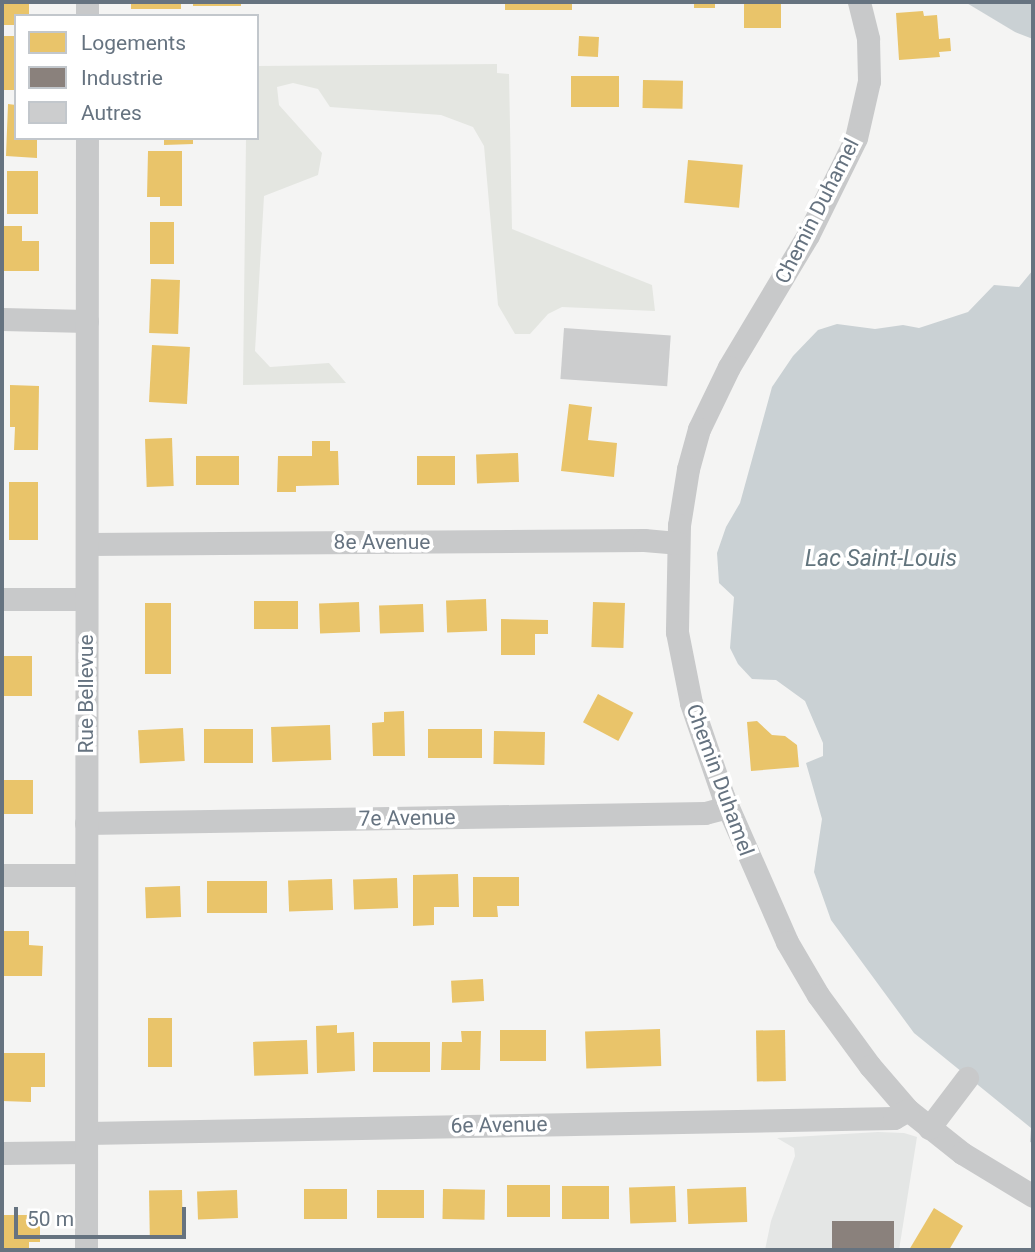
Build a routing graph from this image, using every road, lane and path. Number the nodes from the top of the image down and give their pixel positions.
1 (859, 2) edge
2 (87, 140) edge
3 (2, 319) edge
4 (87, 321) junction
5 (677, 543) junction
6 (88, 544) junction
7 (2, 599) edge
8 (86, 599) junction
9 (727, 807) junction
10 (86, 823) junction
11 (2, 875) edge
12 (86, 875) junction
13 (967, 1078) dead end
14 (908, 1110) junction
15 (929, 1128) junction
16 (86, 1142) junction
17 (2, 1153) edge
18 (1033, 1196) edge
19 (86, 1250) edge

1 - 5 street, Chemin Duhamel
2 - 4 street, Rue Bellevue
3 - 4 street
4 - 6 street, Rue Bellevue
5 - 6 street, 8e Avenue
5 - 9 street, Chemin Duhamel
6 - 8 street, Rue Bellevue
7 - 8 street
8 - 10 street, Rue Bellevue
9 - 10 street, 7e Avenue
9 - 14 street, Chemin Duhamel
10 - 12 street, Rue Bellevue
11 - 12 street
12 - 16 street, Rue Bellevue
13 - 15 street
14 - 15 street, Chemin Duhamel
14 - 16 street, 6e Avenue
15 - 18 street, Chemin Duhamel
16 - 17 street, 6e Avenue
16 - 19 street, Rue Bellevue

